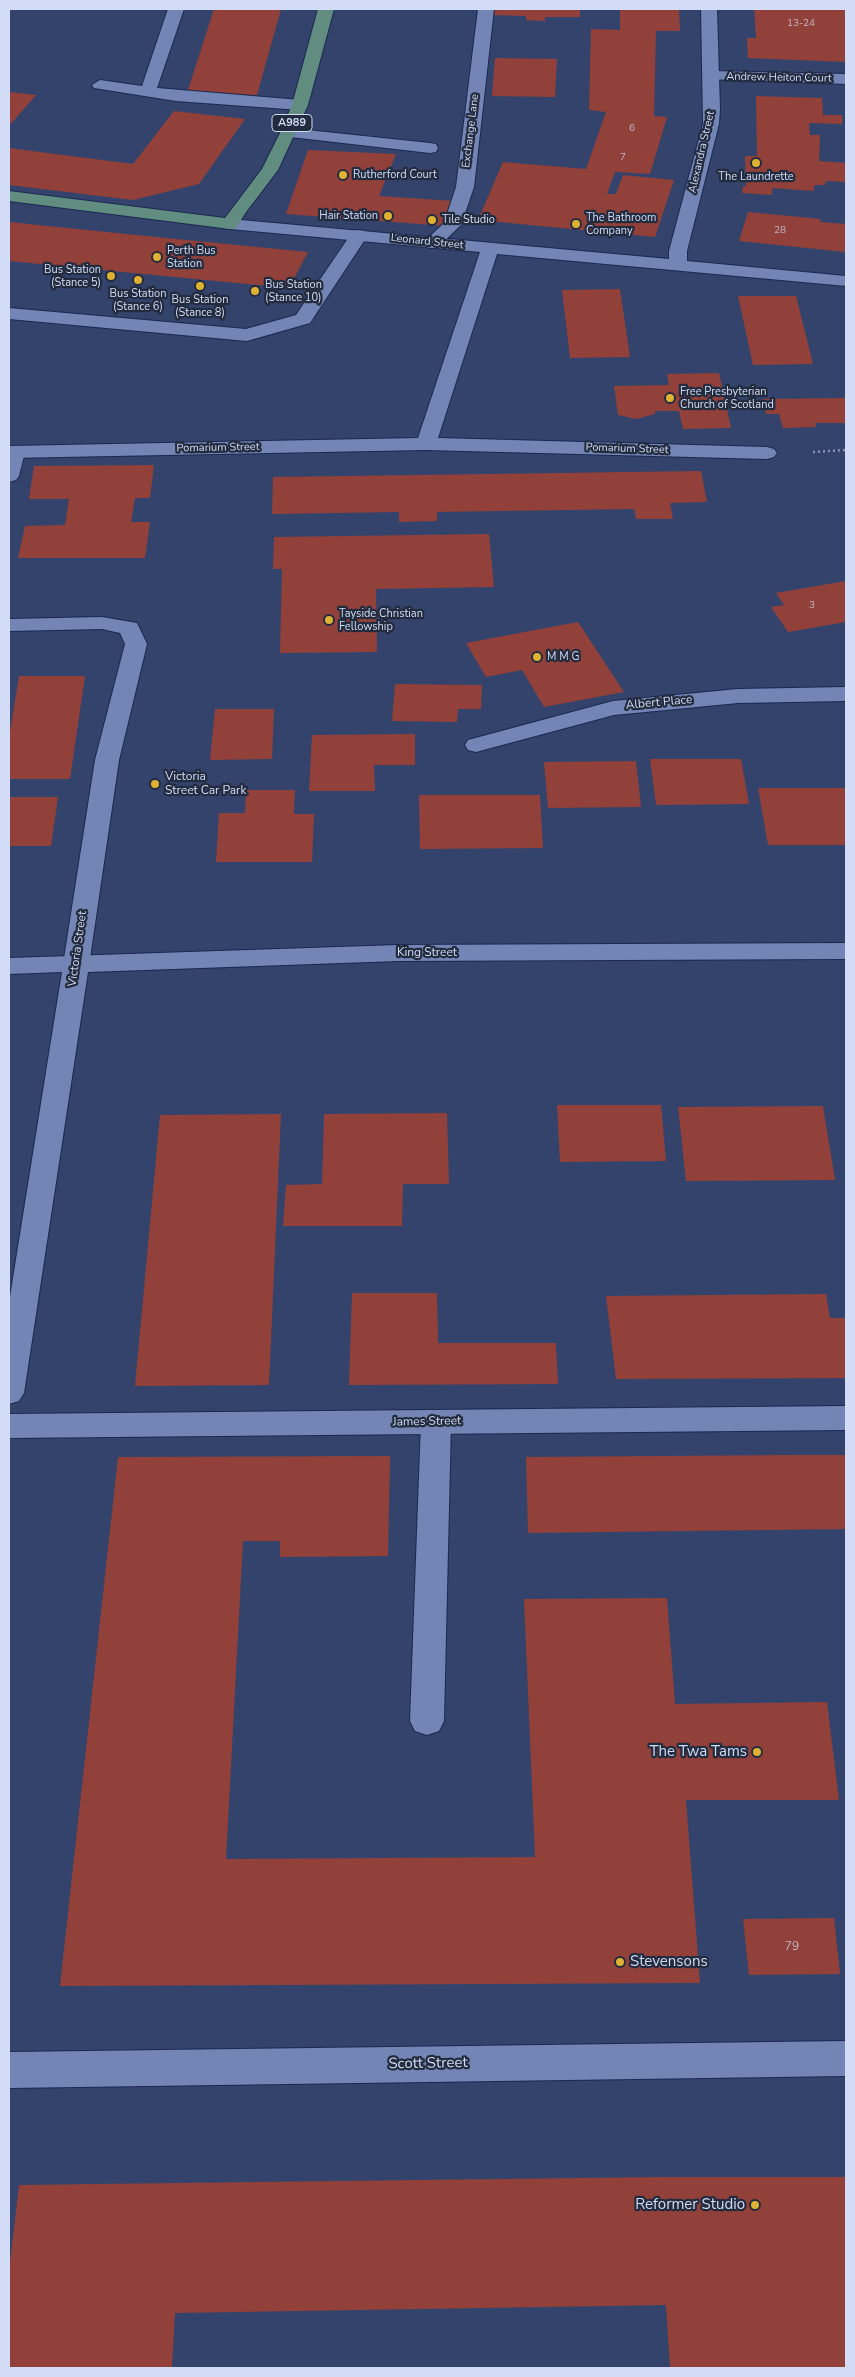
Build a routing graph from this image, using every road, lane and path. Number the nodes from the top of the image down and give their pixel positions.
1 (176, 9) edge
2 (326, 9) edge
3 (486, 9) edge
4 (709, 9) edge
5 (711, 76) junction
6 (846, 79) edge
7 (100, 85) dead end
8 (148, 92) junction
9 (300, 105) junction
10 (288, 133) junction
11 (430, 148) dead end
12 (9, 196) edge
13 (230, 224) junction
14 (359, 235) junction
15 (432, 243) junction
16 (490, 248) junction
17 (678, 264) junction
18 (846, 281) edge
19 (9, 314) edge
20 (426, 444) junction
21 (12, 452) edge
22 (767, 453) dead end
23 (9, 476) edge
24 (9, 625) edge
25 (846, 694) edge
26 (476, 745) dead end
27 (846, 951) edge
28 (76, 965) junction
29 (9, 966) edge
30 (9, 1393) edge
31 (846, 1418) edge
32 (436, 1422) junction
33 (9, 1426) edge
34 (427, 1721) dead end
35 (846, 2058) edge
36 (9, 2070) edge

1 - 8 street
2 - 9 main road, A989
3 - 15 street, Exchange Lane
4 - 5 street, Alexandra Street
5 - 6 street, Andrew Heiton Court
5 - 17 street, Alexandra Street
7 - 8 street
8 - 9 street
9 - 10 main road, A989
10 - 11 street
10 - 13 main road, A989
12 - 13 main road, Leonard Street
13 - 14 street, Leonard Street
14 - 15 street, Leonard Street
14 - 19 street
15 - 16 street, Leonard Street
16 - 17 street, Leonard Street
16 - 20 street
17 - 18 street, Leonard Street
20 - 21 street, Pomarium Street
20 - 22 street, Pomarium Street
21 - 23 street
24 - 28 street, Victoria Street
25 - 26 street, Albert Place
27 - 28 street, King Street
28 - 29 street, King Street
28 - 30 street, Victoria Street
31 - 32 street, James Street
32 - 33 street, James Street
32 - 34 street
35 - 36 street, Scott Street

